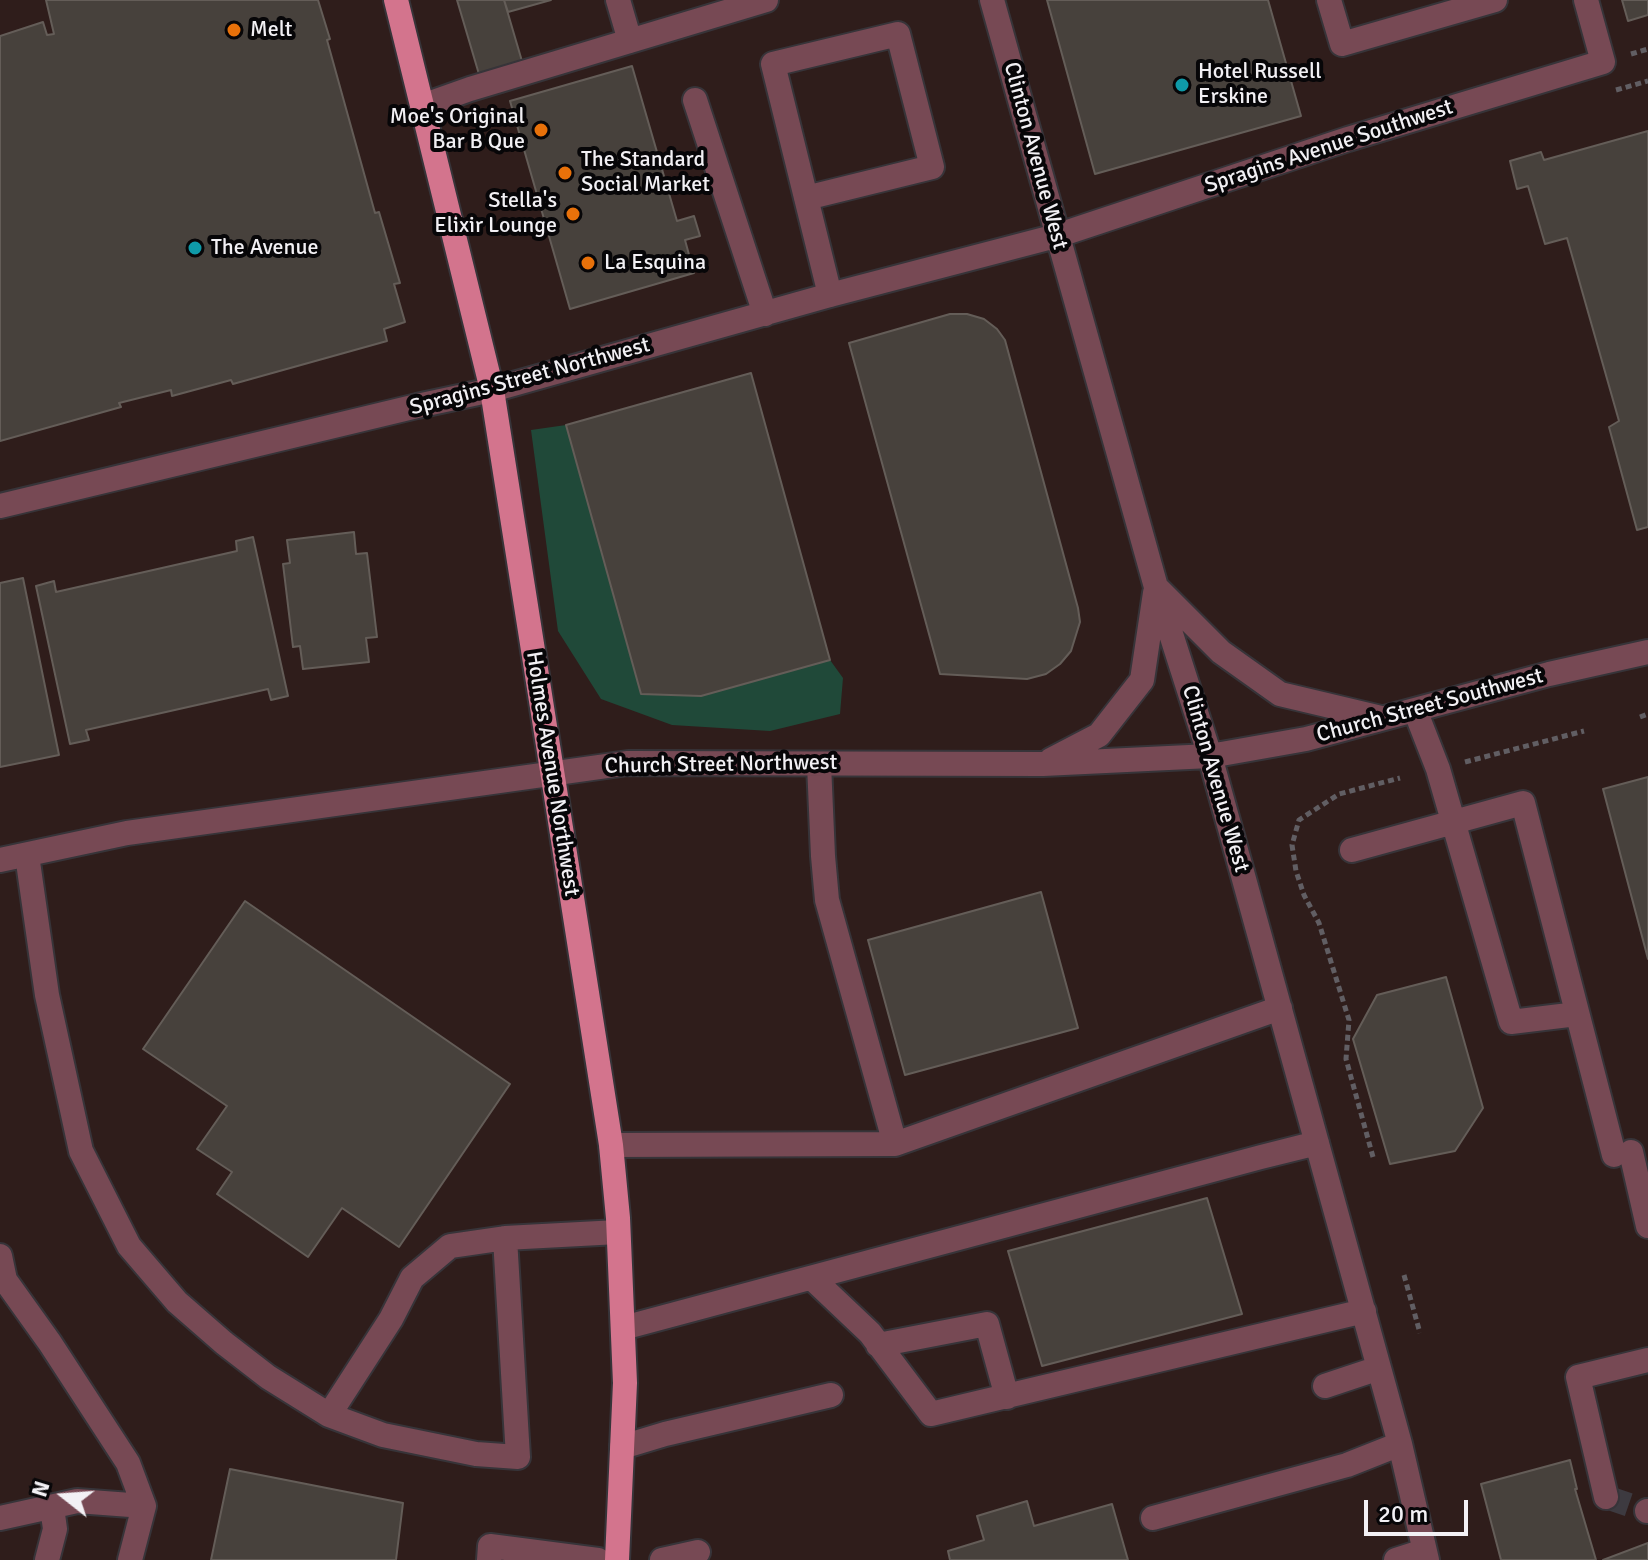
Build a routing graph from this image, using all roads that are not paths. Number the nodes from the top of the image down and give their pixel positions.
1 (396, 0) edge
2 (618, 0) edge
3 (766, 0) edge
4 (992, 0) edge
5 (1329, 0) edge
6 (1495, 0) edge
7 (1586, 0) edge
8 (630, 41) junction
9 (695, 100) dead end
10 (422, 106) junction
11 (806, 198) junction
12 (1056, 236) junction
13 (830, 295) junction
14 (765, 314) junction
15 (492, 390) junction
16 (0, 506) edge
17 (1156, 587) junction
18 (1648, 652) edge
19 (1415, 710) junction
20 (1383, 718) junction
21 (1210, 756) junction
22 (819, 764) junction
23 (1043, 764) junction
24 (552, 774) junction
25 (1453, 821) junction
26 (1352, 850) dead end
27 (27, 855) junction
28 (0, 860) edge
29 (1280, 1008) junction
30 (1577, 1014) junction
31 (1317, 1143) junction
32 (895, 1144) junction
33 (611, 1145) junction
34 (1648, 1226) edge
35 (618, 1232) junction
36 (505, 1238) junction
37 (0, 1256) edge
38 (812, 1278) junction
39 (1364, 1311) junction
40 (623, 1328) junction
41 (878, 1345) junction
42 (1648, 1360) edge
43 (1379, 1368) junction
44 (1325, 1386) dead end
45 (831, 1395) dead end
46 (1007, 1397) junction
47 (329, 1415) junction
48 (1400, 1444) junction
49 (622, 1447) junction
50 (1606, 1497) dead end
51 (144, 1506) junction
52 (52, 1507) junction
53 (0, 1518) edge
54 (1153, 1518) dead end
55 (698, 1552) dead end
56 (1426, 1556) edge
57 (47, 1560) edge
58 (130, 1560) edge
59 (489, 1560) edge
60 (598, 1560) edge
61 (617, 1560) edge
62 (662, 1560) edge
63 (1396, 1560) edge

1 - 10 main road, Holmes Avenue Northwest
2 - 8 street
3 - 8 street
4 - 12 street, Clinton Avenue West
5 - 6 street
7 - 12 street, Spragins Avenue Southwest
8 - 10 street
9 - 14 street
10 - 15 main road, Holmes Avenue Northwest
11 - 11 street
11 - 13 street
12 - 13 street, Spragins Street Northwest
12 - 17 street, Clinton Avenue West
13 - 14 street, Spragins Street Northwest
14 - 15 street, Spragins Street Northwest
15 - 16 street, Spragins Street Northwest
15 - 24 main road, Holmes Avenue Northwest
17 - 20 street
17 - 21 street, Clinton Avenue West
17 - 23 street
18 - 19 street, Church Street Southwest
19 - 20 street, Church Street Southwest
19 - 25 street
20 - 21 street, Church Street Southwest
21 - 23 street, Church Street Northwest
21 - 29 street, Clinton Avenue West
22 - 23 street, Church Street Northwest
22 - 24 street, Church Street Northwest
22 - 32 street
24 - 27 street, Church Street Northwest
24 - 33 main road, Holmes Avenue Northwest
25 - 26 street
25 - 30 street
25 - 30 street
27 - 28 street, Church Street Northwest
27 - 47 street
29 - 31 street, Clinton Avenue West
29 - 32 street
30 - 34 street
31 - 38 street
31 - 39 street, Clinton Avenue West
32 - 33 street
33 - 35 main road, Holmes Avenue Northwest
35 - 36 street
35 - 40 main road, Holmes Avenue Northwest
36 - 47 street
36 - 47 street
37 - 51 street
38 - 40 street
38 - 41 street
39 - 43 street, Clinton Avenue West
39 - 46 street
40 - 49 main road, Holmes Avenue Northwest
41 - 46 street
41 - 46 street
42 - 50 street
43 - 44 street
43 - 48 street, Clinton Avenue West
45 - 49 street
48 - 54 street
48 - 56 street, Clinton Avenue West
49 - 61 main road, Holmes Avenue Northwest
51 - 52 street
51 - 58 street
52 - 53 street
52 - 57 street
55 - 62 street
56 - 63 street
59 - 60 street

